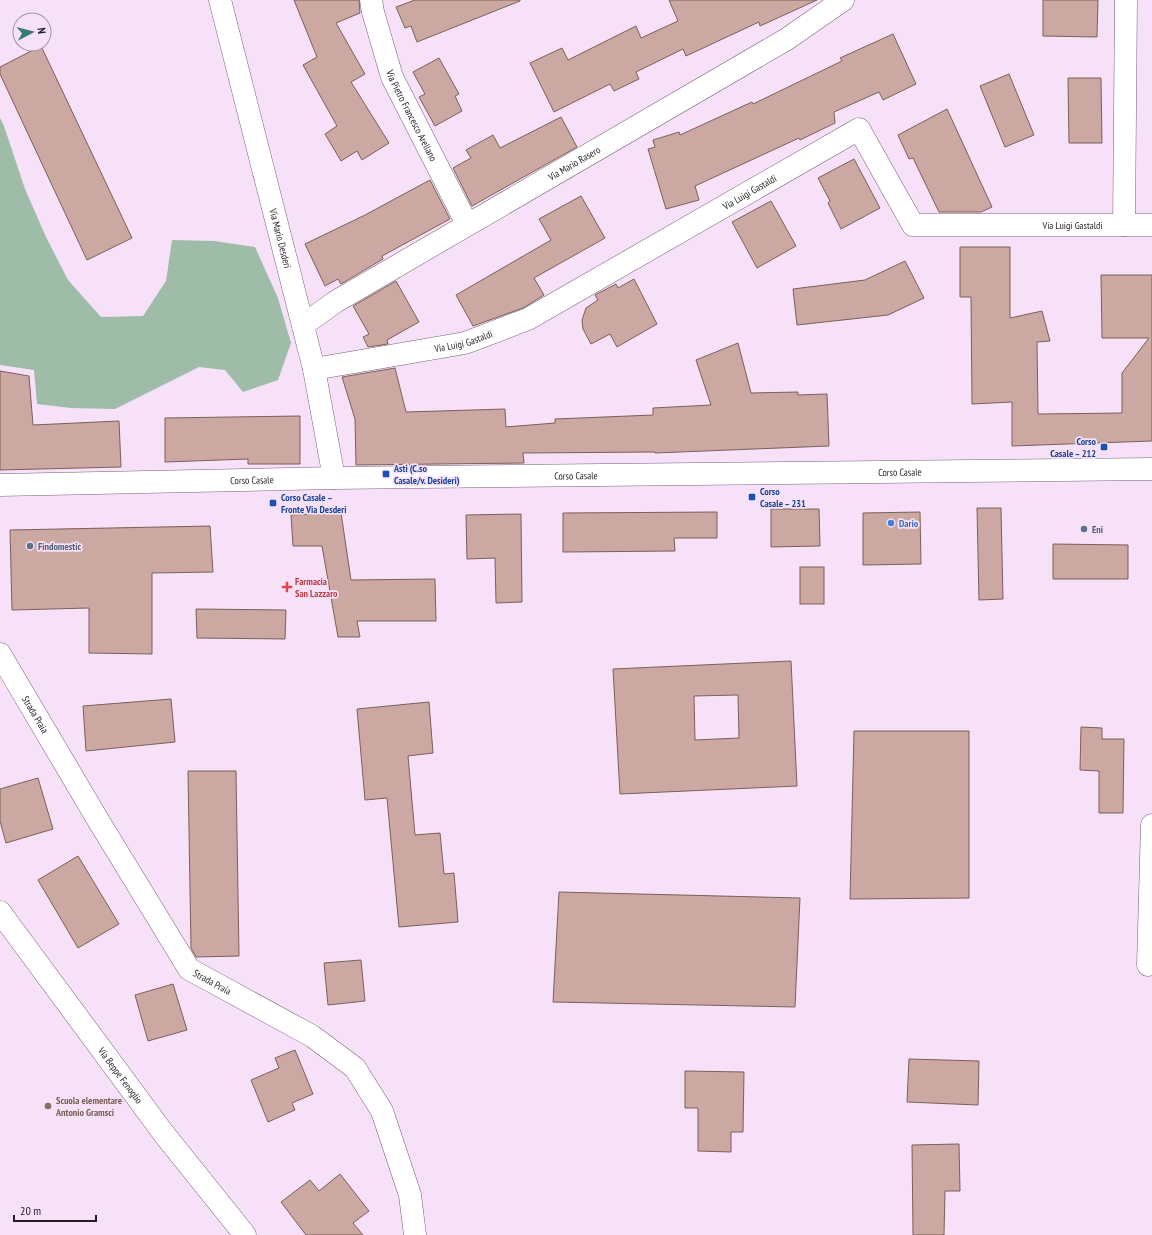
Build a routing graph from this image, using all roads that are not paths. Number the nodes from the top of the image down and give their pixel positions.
1 (220, 0) edge
2 (372, 0) edge
3 (843, 0) edge
4 (1126, 0) edge
5 (467, 224) junction
6 (1124, 225) junction
7 (1152, 225) edge
8 (304, 325) junction
9 (314, 368) junction
10 (1152, 469) edge
11 (334, 478) junction
12 (0, 485) edge
13 (0, 654) edge
14 (1152, 826) edge
15 (0, 912) edge
16 (1148, 965) dead end
17 (245, 1235) edge
18 (415, 1235) edge

1 - 8 street, Via Mario Desderi
2 - 5 street, Via Pietro Francesco Arellano
3 - 5 street, Via Mario Rasero
4 - 6 street
5 - 8 street, Via Mario Rasero
6 - 7 street, Via Luigi Gastaldi
6 - 9 street, Via Luigi Gastaldi
8 - 9 street, Via Mario Desderi
9 - 11 street, Via Mario Desderi
10 - 11 street, Corso Casale
11 - 12 street, Corso Casale
13 - 18 street, Strada Praia
14 - 16 street
15 - 17 street, Via Beppe Fenoglio

